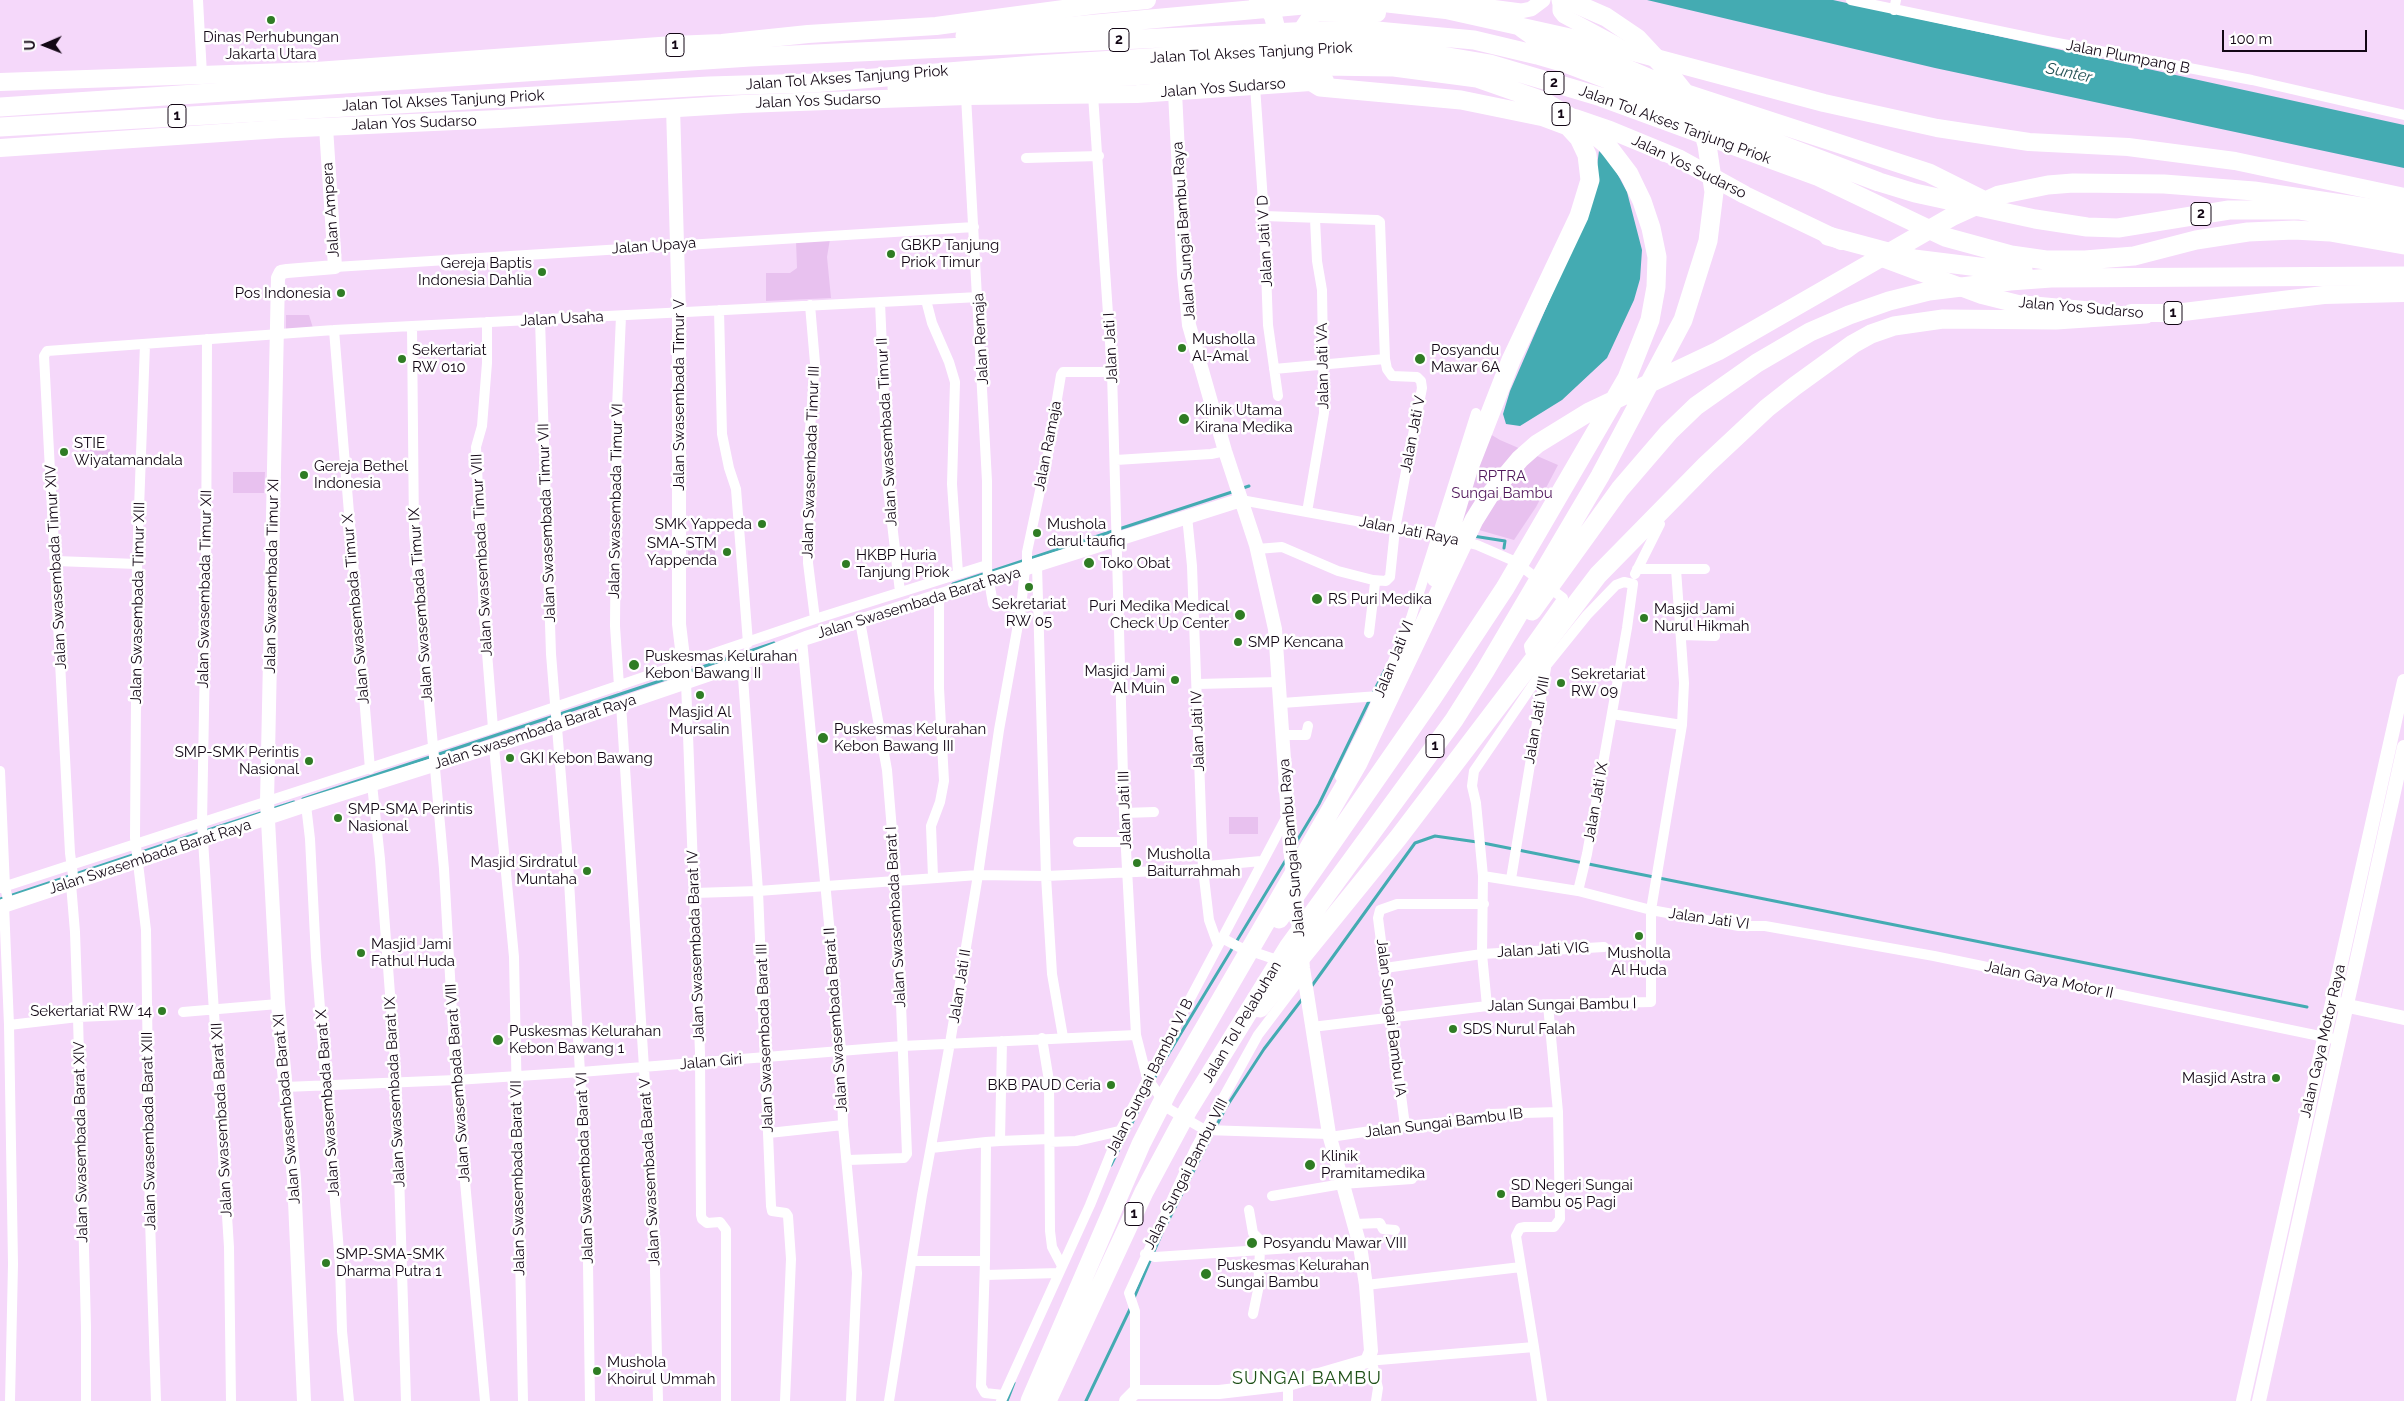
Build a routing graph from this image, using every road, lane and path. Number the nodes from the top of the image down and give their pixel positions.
1 (198, 0) edge
2 (1257, 0) edge
3 (1357, 0) edge
4 (1438, 0) edge
5 (1543, 0) edge
6 (1561, 0) edge
7 (1851, 0) edge
8 (1136, 1) edge
9 (1895, 5) edge
10 (1457, 14) junction
11 (1522, 28) junction
12 (1387, 41) junction
13 (1626, 50) junction
14 (852, 53) junction
15 (202, 75) junction
16 (1332, 81) junction
17 (0, 82) edge
18 (1312, 82) junction
19 (820, 86) junction
20 (1255, 86) junction
21 (1175, 92) junction
22 (1093, 95) junction
23 (966, 96) junction
24 (353, 106) junction
25 (0, 107) edge
26 (673, 108) junction
27 (2404, 116) edge
28 (326, 126) junction
29 (0, 127) edge
30 (0, 139) edge
31 (0, 148) edge
32 (1099, 156) junction
33 (1026, 158) dead end
34 (2404, 197) edge
35 (2005, 212) junction
36 (2404, 213) edge
37 (1264, 216) junction
38 (1315, 219) junction
39 (974, 227) junction
40 (2404, 227) edge
41 (1828, 236) junction
42 (678, 245) junction
43 (2404, 245) edge
44 (2085, 260) junction
45 (335, 267) junction
46 (2404, 276) edge
47 (2404, 293) edge
48 (979, 297) junction
49 (926, 300) junction
50 (880, 302) junction
51 (810, 305) junction
52 (719, 310) junction
53 (679, 313) junction
54 (2146, 314) junction
55 (621, 316) junction
56 (540, 320) junction
57 (486, 322) junction
58 (412, 326) junction
59 (334, 330) junction
60 (278, 333) junction
61 (207, 339) junction
62 (145, 344) junction
63 (1385, 359) junction
64 (1322, 366) junction
65 (1274, 369) junction
66 (1112, 372) junction
67 (1278, 396) dead end
68 (1476, 413) dead end
69 (1225, 451) junction
70 (1116, 460) junction
71 (1239, 494) junction
72 (1308, 508) junction
73 (1187, 516) junction
74 (1660, 524) dead end
75 (1396, 526) junction
76 (1437, 532) junction
77 (1116, 538) junction
78 (1257, 549) junction
79 (56, 560) junction
80 (137, 564) junction
81 (1029, 567) junction
82 (1637, 569) junction
83 (1676, 569) junction
84 (1705, 569) dead end
85 (988, 572) junction
86 (958, 573) junction
87 (1373, 580) junction
88 (1633, 584) junction
89 (900, 592) junction
90 (939, 596) junction
91 (1563, 598) junction
92 (1021, 608) junction
93 (1431, 608) junction
94 (1587, 615) junction
95 (815, 619) junction
96 (860, 621) junction
97 (1370, 633) dead end
98 (1681, 635) junction
99 (1715, 636) dead end
100 (802, 640) junction
101 (748, 643) junction
102 (742, 663) junction
103 (684, 665) junction
104 (1546, 667) junction
105 (1486, 671) junction
106 (686, 681) junction
107 (2404, 681) edge
108 (1279, 682) junction
109 (1197, 684) junction
110 (620, 686) junction
111 (1374, 696) junction
112 (2402, 701) edge
113 (1282, 703) junction
114 (621, 704) junction
115 (555, 708) junction
116 (1612, 714) junction
117 (557, 725) junction
118 (1682, 725) junction
119 (1308, 726) dead end
120 (493, 728) junction
121 (1283, 736) junction
122 (494, 747) junction
123 (2404, 747) edge
124 (432, 748) junction
125 (434, 763) junction
126 (370, 769) junction
127 (0, 771) edge
128 (372, 784) junction
129 (306, 805) junction
130 (267, 809) junction
131 (1154, 812) dead end
132 (1124, 813) junction
133 (1288, 814) junction
134 (203, 831) junction
135 (1078, 842) dead end
136 (1126, 842) junction
137 (136, 853) junction
138 (1291, 857) junction
139 (1261, 861) junction
140 (72, 866) junction
141 (1203, 868) junction
142 (1127, 871) junction
143 (978, 874) junction
144 (1046, 876) junction
145 (1483, 876) junction
146 (933, 877) junction
147 (896, 879) junction
148 (1511, 879) junction
149 (73, 882) junction
150 (826, 886) junction
151 (4, 888) edge
152 (758, 891) junction
153 (1578, 891) junction
154 (694, 892) junction
155 (1484, 904) junction
156 (5, 905) edge
157 (1651, 910) junction
158 (1758, 926) joint
159 (1227, 943) junction
160 (1604, 947) dead end
161 (1482, 954) junction
162 (1385, 968) junction
163 (1305, 981) junction
164 (1219, 1002) junction
165 (2332, 1002) junction
166 (278, 1004) junction
167 (1548, 1005) junction
168 (1487, 1006) junction
169 (2346, 1006) junction
170 (215, 1008) junction
171 (183, 1012) dead end
172 (148, 1014) junction
173 (78, 1017) junction
174 (1392, 1018) junction
175 (2404, 1018) edge
176 (9, 1025) junction
177 (1312, 1027) junction
178 (1136, 1035) junction
179 (1236, 1035) junction
180 (1063, 1037) junction
181 (2324, 1037) junction
182 (1042, 1038) junction
183 (2339, 1040) junction
184 (1002, 1041) junction
185 (950, 1043) junction
186 (902, 1046) junction
187 (841, 1050) junction
188 (766, 1057) junction
189 (700, 1062) junction
190 (644, 1067) junction
191 (581, 1072) junction
192 (517, 1076) junction
193 (456, 1080) junction
194 (396, 1082) junction
195 (1151, 1083) junction
196 (327, 1085) junction
197 (285, 1087) junction
198 (1558, 1112) junction
199 (844, 1125) junction
200 (1405, 1126) junction
201 (1207, 1130) junction
202 (1120, 1131) junction
203 (769, 1132) junction
204 (1329, 1136) junction
205 (1049, 1140) junction
206 (1000, 1141) junction
207 (986, 1142) junction
208 (931, 1148) junction
209 (2298, 1152) junction
210 (2313, 1155) junction
211 (848, 1160) junction
212 (1412, 1179) dead end
213 (1342, 1184) junction
214 (1272, 1196) dead end
215 (1249, 1210) dead end
216 (1355, 1224) junction
217 (1395, 1230) dead end
218 (1360, 1246) junction
219 (1260, 1250) junction
220 (1149, 1255) junction
221 (912, 1261) junction
222 (986, 1261) junction
223 (1521, 1267) junction
224 (1061, 1269) junction
225 (985, 1275) junction
226 (1366, 1286) junction
227 (1253, 1314) dead end
228 (1534, 1347) junction
229 (1370, 1362) junction
230 (1288, 1384) junction
231 (1216, 1396) edge
232 (1131, 1397) edge
233 (1002, 1398) edge
234 (10, 1401) edge
235 (86, 1401) edge
236 (156, 1401) edge
237 (232, 1401) edge
238 (304, 1401) edge
239 (348, 1401) edge
240 (406, 1401) edge
241 (486, 1401) edge
242 (523, 1401) edge
243 (590, 1401) edge
244 (658, 1401) edge
245 (726, 1401) edge
246 (786, 1401) edge
247 (851, 1401) edge
248 (889, 1401) edge
249 (1030, 1401) edge
250 (1047, 1401) edge
251 (1288, 1401) edge
252 (1376, 1401) edge
253 (1542, 1401) edge
254 (2243, 1401) edge
255 (2259, 1401) edge

1 - 15 street
2 - 20 highway
3 - 10 highway
3 - 14 highway
4 - 5 main road
6 - 13 main road
6 - 105 highway
7 - 9 street, Jalan Plumpang B
8 - 15 highway, 1
9 - 27 street, Jalan Plumpang B
10 - 11 highway
10 - 16 highway
11 - 13 highway
11 - 35 highway
12 - 14 highway, Jalan Tol Akses Tanjung Priok / 2
12 - 19 highway, Jalan Tol Akses Tanjung Priok / 2
12 - 35 highway, Jalan Tol Akses Tanjung Priok / 2
12 - 44 highway, Jalan Tol Akses Tanjung Priok / 2
13 - 34 highway
14 - 25 highway, Jalan Tol Akses Tanjung Priok / 1
15 - 17 highway, 1
16 - 18 highway, Jalan Yos Sudarso / 1
16 - 41 highway, Jalan Yos Sudarso / 1
18 - 20 highway, Jalan Yos Sudarso / 1
18 - 93 highway
19 - 24 highway, Jalan Tol Akses Tanjung Priok / 1
19 - 164 highway
20 - 21 highway, Jalan Yos Sudarso / 1
20 - 37 street, Jalan Jati V D
21 - 22 highway, Jalan Yos Sudarso / 1
21 - 69 street, Jalan Sungai Bambu Raya
22 - 23 highway, Jalan Yos Sudarso / 1
22 - 32 street, Jalan Jati I
23 - 26 highway, Jalan Yos Sudarso / 1
23 - 39 street, Jalan Remaja
24 - 29 highway, Jalan Tol Akses Tanjung Priok / 1
24 - 30 highway
26 - 28 highway, Jalan Yos Sudarso / 1
26 - 42 street, Jalan Swasembada Timur V
28 - 31 highway, Jalan Yos Sudarso / 1
28 - 45 street, Jalan Ampera
32 - 33 street
32 - 66 street, Jalan Jati I
35 - 40 highway, Jalan Tol Akses Tanjung Priok / 2
36 - 93 highway
37 - 38 street
37 - 65 street, Jalan Jati V D
38 - 63 street
38 - 64 street, Jalan Jati VA
39 - 42 street, Jalan Upaya
39 - 48 street, Jalan Remaja
41 - 44 highway
41 - 54 highway, Jalan Yos Sudarso / 1
42 - 45 street, Jalan Upaya
42 - 53 street, Jalan Swasembada Timur V
43 - 44 highway, Jalan Tol Akses Tanjung Priok / 2
45 - 60 street, Jalan Ampera
46 - 105 highway
47 - 54 highway, Jalan Yos Sudarso / 1
48 - 49 street, Jalan Usaha
48 - 85 street, Jalan Remaja
49 - 50 street, Jalan Usaha
49 - 86 street
50 - 51 street, Jalan Usaha
50 - 89 street, Jalan Swasembada Timur II
51 - 52 street, Jalan Usaha
51 - 95 street, Jalan Swasembada Timur III
52 - 53 street, Jalan Usaha
52 - 101 street
53 - 55 street, Jalan Usaha
53 - 103 street, Jalan Swasembada Timur V
54 - 179 highway
55 - 56 street, Jalan Usaha
55 - 110 street, Jalan Swasembada Timur VI
56 - 57 street, Jalan Usaha
56 - 115 street, Jalan Swasembada Timur VII
57 - 58 street, Jalan Usaha
57 - 120 street, Jalan Swasembada Timur VIII
58 - 59 street, Jalan Usaha
58 - 124 street, Jalan Swasembada Timur IX
59 - 60 street, Jalan Usaha
59 - 126 street, Jalan Swasembada Timur X
60 - 61 street, Jalan Usaha
60 - 130 street, Jalan Swasembada Timur XI
61 - 62 street, Jalan Usaha
61 - 134 street, Jalan Swasembada Timur XII
62 - 79 street, Jalan Swasembada Timur XIV
62 - 80 street, Jalan Swasembada Timur XIII
63 - 64 street
63 - 75 street, Jalan Jati V
64 - 65 street
64 - 72 street, Jalan Jati VA
65 - 67 street, Jalan Jati V D
66 - 70 street, Jalan Jati I
66 - 81 street, Jalan Ramaja
68 - 76 street, Jalan Jati VI
69 - 70 street
69 - 71 street, Jalan Sungai Bambu Raya
70 - 77 street, Jalan Jati I
71 - 72 street, Jalan Jati Raya
71 - 73 street, Jalan Swasembada Barat Raya
71 - 78 street, Jalan Sungai Bambu Raya
72 - 75 street, Jalan Jati Raya
73 - 77 street, Jalan Swasembada Barat Raya
73 - 109 street, Jalan Jati IV
74 - 82 street, Jalan Jati IX
75 - 76 street, Jalan Jati Raya
75 - 87 street
76 - 91 street, Jalan Jati Raya
76 - 111 street, Jalan Jati VI
77 - 81 street, Jalan Swasembada Barat Raya
77 - 132 street, Jalan Jati III
78 - 87 street
78 - 108 street, Jalan Sungai Bambu Raya
79 - 80 street
79 - 140 street, Jalan Swasembada Timur XIV
80 - 137 street, Jalan Swasembada Timur XIII
81 - 85 street, Jalan Swasembada Barat Raya
81 - 92 street, Jalan Jati II
81 - 144 street
82 - 83 street
82 - 88 street, Jalan Jati IX
83 - 84 street
83 - 98 street, Jalan Sungai Bambu I
85 - 86 street
85 - 90 street, Jalan Swasembada Barat Raya
85 - 92 street, Jalan Remaja
86 - 89 street
87 - 97 street
88 - 94 street, Jalan Jati VIII
88 - 116 street, Jalan Jati IX
89 - 95 street
90 - 96 street, Jalan Swasembada Barat Raya
90 - 146 street
91 - 94 street, Jalan Jati Raya
91 - 104 street
92 - 143 street, Jalan Jati II
93 - 164 highway
94 - 104 street, Jalan Jati VIII
95 - 101 street
96 - 100 street, Jalan Swasembada Barat Raya
96 - 147 street, Jalan Swasembada Barat I
98 - 99 street
98 - 118 street, Jalan Sungai Bambu I
100 - 102 street, Jalan Swasembada Barat Raya
100 - 150 street, Jalan Swasembada Barat II
101 - 103 street
102 - 106 street, Jalan Swasembada Barat Raya
102 - 152 street, Jalan Swasembada Barat III
103 - 106 street, Jalan Swasembada Timur V
103 - 110 street
104 - 145 street
104 - 148 street, Jalan Jati VIII
105 - 179 highway, Jalan Tol Pelabuhan / 1
106 - 114 street, Jalan Swasembada Barat Raya
106 - 154 street, Jalan Swasembada Barat IV
107 - 112 street, Jalan Gaya Motor Raya
108 - 109 street
108 - 113 street, Jalan Sungai Bambu Raya
109 - 141 street, Jalan Jati IV
110 - 115 street
111 - 113 street
111 - 138 street, Jalan Jati VI
112 - 165 street, Jalan Gaya Motor Raya
113 - 121 street, Jalan Sungai Bambu Raya
114 - 117 street, Jalan Swasembada Barat Raya
114 - 190 street, Jalan Swasembada Barat V
115 - 117 street, Jalan Swasembada Timur VII
115 - 120 street
116 - 118 street
116 - 153 street, Jalan Jati IX
117 - 122 street, Jalan Swasembada Barat Raya
117 - 191 street, Jalan Swasembada Barat VI
118 - 157 street, Jalan Sungai Bambu I
119 - 121 street
120 - 124 street
121 - 133 street, Jalan Sungai Bambu Raya
122 - 125 street, Jalan Swasembada Barat Raya
122 - 192 street, Jalan Swasembada Barat VII
123 - 169 street, Jalan Gaya Motor Raya
124 - 125 street, Jalan Swasembada Timur IX
124 - 126 street
125 - 128 street, Jalan Swasembada Barat Raya
125 - 193 street, Jalan Swasembada Barat VIII
126 - 130 street
127 - 151 street
128 - 129 street, Jalan Swasembada Barat Raya
128 - 194 street, Jalan Swasembada Barat IX
129 - 130 street, Jalan Swasembada Barat Raya
129 - 196 street, Jalan Swasembada Barat X
130 - 134 street, Jalan Swasembada Barat Raya
130 - 166 street, Jalan Swasembada Barat XI
131 - 132 street
132 - 136 street, Jalan Jati III
133 - 138 street, Jalan Sungai Bambu Raya
133 - 139 street, Jalan Sungai Bambu VI B
134 - 137 street, Jalan Swasembada Barat Raya
134 - 170 street, Jalan Swasembada Barat XII
135 - 136 street
136 - 142 street, Jalan Jati III
137 - 140 street
137 - 149 street, Jalan Swasembada Barat Raya
137 - 172 street, Jalan Swasembada Barat XIII
138 - 163 street, Jalan Sungai Bambu Raya
139 - 141 street
139 - 159 street, Jalan Sungai Bambu VI B
140 - 149 street, Jalan Swasembada Timur XIV
140 - 151 street
141 - 142 street
141 - 159 street, Jalan Jati IV
142 - 144 street
142 - 178 street, Jalan Jati III
143 - 144 street
143 - 146 street
143 - 185 street, Jalan Jati II
144 - 180 street
145 - 148 street, Jalan Jati VI
145 - 155 street
146 - 147 street
147 - 150 street
147 - 186 street, Jalan Swasembada Barat I
148 - 153 street, Jalan Jati VI
149 - 156 street, Jalan Swasembada Barat Raya
149 - 173 street, Jalan Swasembada Barat XIV
150 - 152 street
150 - 187 street, Jalan Swasembada Barat II
151 - 156 street
152 - 154 street
152 - 188 street, Jalan Swasembada Barat III
153 - 157 street, Jalan Jati VI
154 - 189 street, Jalan Swasembada Barat IV
155 - 161 street
155 - 162 street, Jalan Sungai Bambu IA
156 - 176 street
157 - 158 street, Jalan Jati VI
157 - 167 street, Jalan Sungai Bambu I
158 - 181 street, Jalan Gaya Motor II
159 - 163 street
159 - 195 street, Jalan Sungai Bambu VI B
160 - 161 street, Jalan Jati VIG
161 - 162 street, Jalan Jati VIG
161 - 168 street
162 - 174 street, Jalan Sungai Bambu IA
163 - 177 street, Jalan Sungai Bambu Raya
163 - 201 street, Jalan Sungai Bambu VIII
164 - 249 highway, Jalan Tol Pelabuhan / 1
165 - 169 street
165 - 181 street, Jalan Gaya Motor Raya
166 - 170 street
166 - 197 street, Jalan Swasembada Barat XI
167 - 168 street, Jalan Sungai Bambu I
167 - 198 street
168 - 174 street, Jalan Sungai Bambu I
169 - 175 street
169 - 183 street, Jalan Gaya Motor Raya
170 - 171 street
170 - 237 street, Jalan Swasembada Barat XII
172 - 173 street
172 - 236 street, Jalan Swasembada Barat XIII
173 - 176 street
173 - 235 street, Jalan Swasembada Barat XIV
174 - 177 street, Jalan Sungai Bambu I
174 - 200 street, Jalan Sungai Bambu IA
176 - 234 street
177 - 204 street, Jalan Sungai Bambu Raya
178 - 180 street, Jalan Giri
178 - 195 street, Jalan Jati III
179 - 250 highway, Jalan Tol Pelabuhan / 1
180 - 182 street, Jalan Giri
181 - 183 street, Jalan Gaya Motor II
181 - 209 street, Jalan Gaya Motor Raya
182 - 184 street, Jalan Giri
182 - 205 street
183 - 210 street, Jalan Gaya Motor Raya
184 - 185 street, Jalan Giri
184 - 206 street
185 - 186 street, Jalan Giri
185 - 208 street, Jalan Jati II
186 - 187 street, Jalan Giri
186 - 211 street, Jalan Swasembada Barat I
187 - 188 street, Jalan Giri
187 - 199 street, Jalan Swasembada Barat II
188 - 189 street, Jalan Giri
188 - 203 street, Jalan Swasembada Barat III
189 - 190 street, Jalan Giri
189 - 245 street, Jalan Swasembada Barat IV
190 - 191 street, Jalan Giri
190 - 244 street, Jalan Swasembada Barat V
191 - 192 street, Jalan Giri
191 - 243 street, Jalan Swasembada Barat VI
192 - 193 street, Jalan Giri
192 - 242 street, Jalan Swasembada Barat VII
193 - 194 street, Jalan Giri
193 - 241 street, Jalan Swasembada Barat VIII
194 - 196 street, Jalan Giri
194 - 240 street, Jalan Swasembada Barat IX
195 - 201 street
195 - 202 street, Jalan Sungai Bambu VI B
196 - 197 street, Jalan Giri
196 - 239 street, Jalan Swasembada Barat X
197 - 238 street, Jalan Swasembada Barat XI
198 - 200 street, Jalan Sungai Bambu IB
198 - 223 street
199 - 203 street
199 - 211 street, Jalan Swasembada Barat II
200 - 204 street, Jalan Sungai Bambu IB
201 - 204 street, Jalan Sungai Bambu IB
201 - 220 street, Jalan Sungai Bambu VIII
202 - 205 street
202 - 224 street, Jalan Sungai Bambu VI B
203 - 246 street, Jalan Swasembada Barat III
204 - 213 street, Jalan Sungai Bambu Raya
205 - 206 street
205 - 224 street
206 - 207 street
207 - 208 street
207 - 222 street
208 - 221 street, Jalan Jati II
209 - 210 street
209 - 254 street, Jalan Gaya Motor Raya
210 - 255 street, Jalan Gaya Motor Raya
211 - 247 street, Jalan Swasembada Barat II
212 - 213 street
213 - 214 street
213 - 216 street, Jalan Sungai Bambu Raya
215 - 219 street
216 - 217 street
216 - 218 street, Jalan Sungai Bambu Raya
218 - 219 street
218 - 226 street, Jalan Sungai Bambu Raya
219 - 220 street
219 - 227 street
220 - 232 street, Jalan Sungai Bambu VIII
221 - 222 street
221 - 248 street, Jalan Jati II
222 - 225 street
223 - 226 street
223 - 228 street
224 - 225 street
224 - 233 street, Jalan Sungai Bambu VI B
225 - 233 street
226 - 229 street, Jalan Sungai Bambu Raya
228 - 229 street
228 - 253 street
229 - 230 street
229 - 252 street
230 - 231 street
230 - 251 street
231 - 232 street

